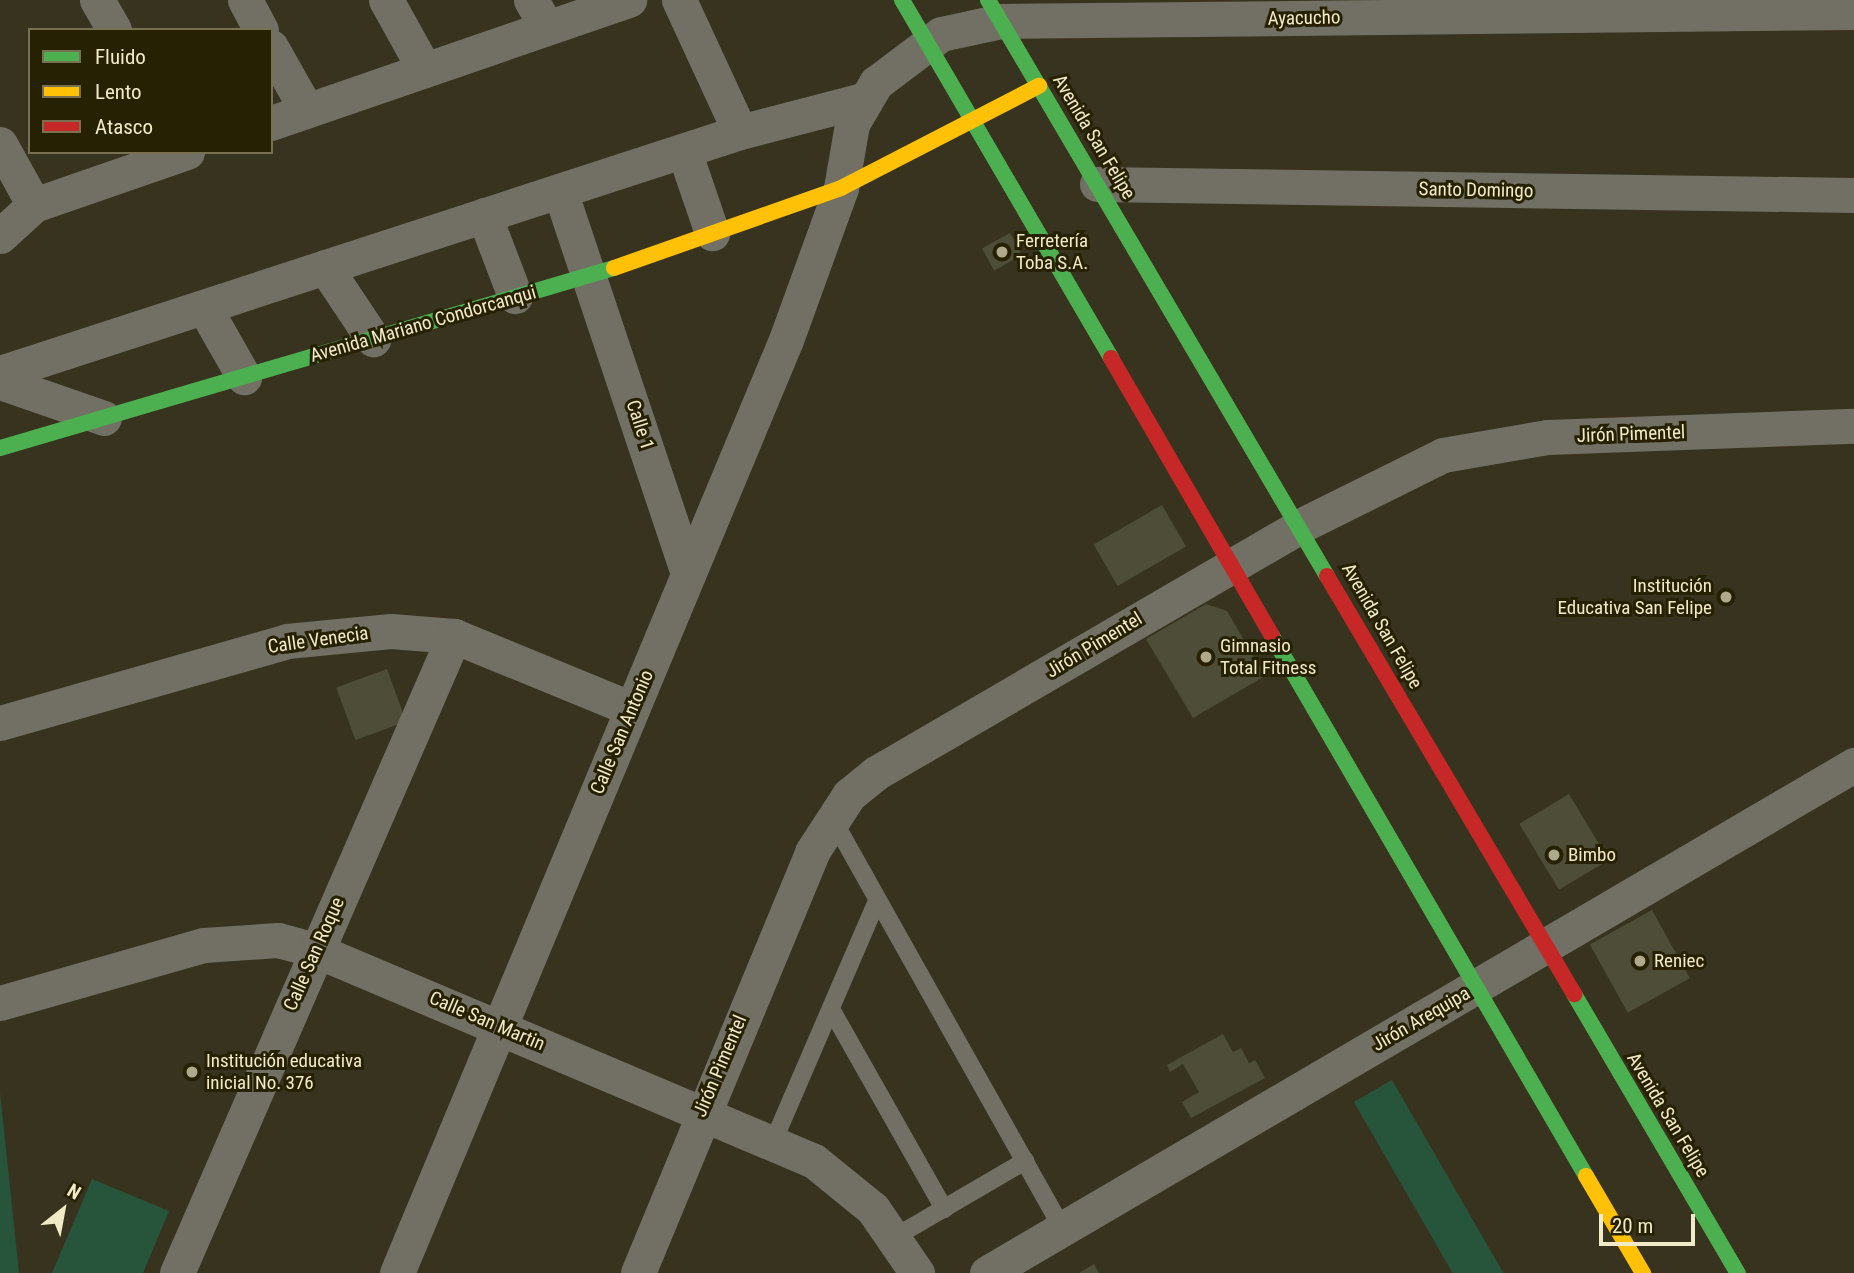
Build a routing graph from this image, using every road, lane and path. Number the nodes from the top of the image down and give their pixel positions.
1 (97, 0) edge
2 (244, 0) edge
3 (386, 0) edge
4 (629, 0) edge
5 (679, 0) edge
6 (902, 0) edge
7 (926, 0) edge
8 (997, 7) edge
9 (1854, 12) edge
10 (539, 14) edge
11 (113, 28) edge
12 (260, 28) edge
13 (926, 42) junction
14 (273, 51) edge
15 (425, 70) junction
16 (1039, 86) junction
17 (863, 100) junction
18 (307, 111) junction
19 (273, 122) edge
20 (976, 123) junction
21 (740, 132) junction
22 (0, 144) edge
23 (684, 151) junction
24 (180, 154) edge
25 (1097, 184) junction
26 (841, 188) junction
27 (560, 191) junction
28 (1854, 195) edge
29 (34, 205) junction
30 (484, 215) junction
31 (712, 233) junction
32 (0, 236) edge
33 (325, 267) junction
34 (591, 276) junction
35 (516, 296) junction
36 (204, 307) junction
37 (373, 339) junction
38 (0, 373) edge
39 (244, 377) junction
40 (0, 382) edge
41 (104, 418) junction
42 (1854, 426) edge
43 (0, 448) edge
44 (1300, 526) junction
45 (1232, 564) junction
46 (688, 574) junction
47 (454, 636) junction
48 (632, 709) junction
49 (0, 723) edge
50 (1854, 765) edge
51 (832, 818) junction
52 (877, 901) junction
53 (1542, 948) junction
54 (315, 950) junction
55 (1477, 986) junction
56 (0, 1003) edge
57 (831, 1009) junction
58 (500, 1027) junction
59 (701, 1110) junction
60 (774, 1140) junction
61 (1025, 1161) junction
62 (944, 1209) junction
63 (1063, 1229) junction
64 (895, 1237) junction
65 (177, 1273) edge
66 (397, 1273) edge
67 (638, 1273) edge
68 (917, 1273) edge
69 (987, 1273) edge
70 (1643, 1273) edge
71 (1738, 1273) edge

1 - 11 street
2 - 12 street
3 - 15 street
4 - 10 street
5 - 21 street
6 - 13 main road
7 - 13 main road
8 - 9 street, Ayacucho
8 - 13 street, Ayacucho
8 - 16 main road, Avenida San Felipe
10 - 15 street
13 - 17 street
13 - 20 main road
14 - 18 street
15 - 18 street
16 - 20 main road, Avenida Mariano Condorcanqui
16 - 25 main road, Avenida San Felipe
17 - 21 street
17 - 26 street
18 - 19 street
20 - 26 main road, Avenida Mariano Condorcanqui
20 - 45 main road
21 - 23 street
22 - 29 street
23 - 27 street
23 - 31 street
24 - 29 street
25 - 28 street, Santo Domingo
25 - 44 main road, Avenida San Felipe
26 - 31 main road, Avenida Mariano Condorcanqui
26 - 46 street, Calle San Antonio
27 - 30 street
27 - 34 street, Calle 1
29 - 32 street
30 - 33 street
30 - 35 street
31 - 34 main road, Avenida Mariano Condorcanqui
33 - 36 street
33 - 37 street
34 - 35 main road, Avenida Mariano Condorcanqui
34 - 46 street, Calle 1
35 - 37 main road, Avenida Mariano Condorcanqui
36 - 38 street
36 - 39 street
37 - 39 main road, Avenida Mariano Condorcanqui
39 - 41 main road, Avenida Mariano Condorcanqui
40 - 41 street
41 - 43 main road, Avenida Mariano Condorcanqui
42 - 44 street, Jirón Pimentel
44 - 45 street, Jirón Pimentel
44 - 53 main road, Avenida San Felipe
45 - 51 street, Jirón Pimentel
45 - 55 main road
46 - 48 street, Calle San Antonio
47 - 48 street, Calle Venecia
47 - 49 street, Calle Venecia
47 - 54 street, Calle San Roque
48 - 58 street, Calle San Antonio
50 - 53 street, Jirón Arequipa
51 - 52 lane
51 - 59 street, Jirón Pimentel
52 - 57 lane
52 - 61 lane
53 - 55 street, Jirón Arequipa
53 - 71 main road, Avenida San Felipe
54 - 56 street, Calle San Martin
54 - 58 street, Calle San Martin
54 - 65 street, Calle San Roque
55 - 63 street, Jirón Arequipa
55 - 70 main road
57 - 60 lane
57 - 62 lane
58 - 59 street, Calle San Martin
58 - 66 street, Calle San Antonio
59 - 60 street, Calle San Martin
59 - 67 street, Jirón Pimentel
60 - 64 street, Calle San Martin
61 - 62 lane
61 - 63 lane
62 - 64 lane
63 - 69 street, Jirón Arequipa
64 - 68 street, Calle San Martin

